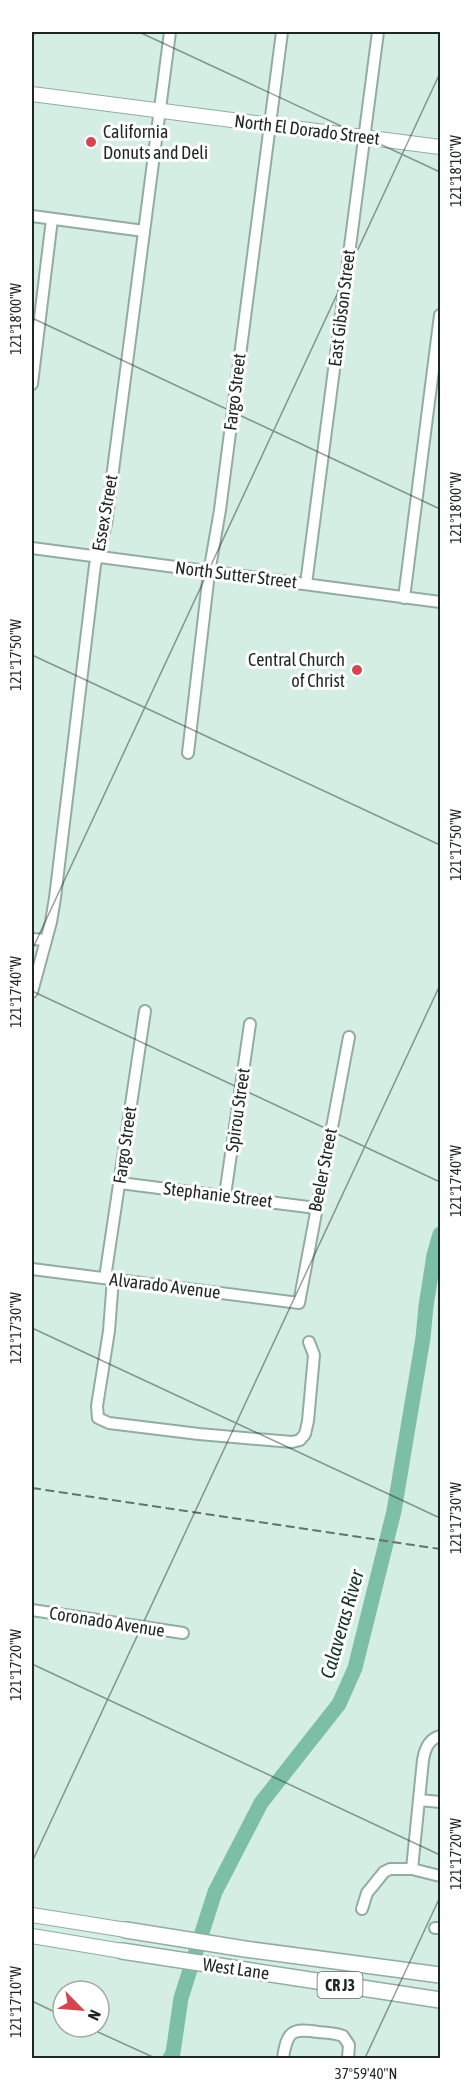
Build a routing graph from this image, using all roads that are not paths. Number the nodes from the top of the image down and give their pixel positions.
1 (170, 32) edge
2 (282, 32) edge
3 (378, 32) edge
4 (32, 94) edge
5 (160, 111) junction
6 (270, 125) junction
7 (364, 138) junction
8 (441, 147) edge
9 (32, 216) edge
10 (52, 219) junction
11 (144, 231) junction
12 (441, 315) edge
13 (32, 384) edge
14 (32, 549) edge
15 (97, 557) junction
16 (209, 573) junction
17 (306, 584) junction
18 (404, 597) junction
19 (441, 602) edge
20 (188, 753) dead end
21 (32, 939) edge
22 (46, 940) junction
23 (32, 992) edge
24 (145, 1011) dead end
25 (250, 1024) dead end
26 (349, 1037) dead end
27 (120, 1183) junction
28 (225, 1195) junction
29 (316, 1208) junction
30 (32, 1269) edge
31 (109, 1278) junction
32 (299, 1303) joint
33 (309, 1342) dead end
34 (32, 1610) edge
35 (183, 1634) dead end
36 (436, 1738) edge
37 (419, 1800) junction
38 (441, 1802) edge
39 (412, 1869) junction
40 (441, 1876) edge
41 (362, 1909) dead end
42 (32, 1915) edge
43 (50, 1918) junction
44 (32, 1922) edge
45 (126, 1930) joint
46 (32, 1936) edge
47 (122, 1952) joint
48 (441, 1975) edge
49 (441, 2000) edge
50 (283, 2058) edge
51 (348, 2058) edge

1 - 5 street, Essex Street
2 - 6 street, Fargo Street
3 - 7 street, East Gibson Street
4 - 5 main road, North El Dorado Street
5 - 6 main road, North El Dorado Street
5 - 11 street, Essex Street
6 - 7 main road, North El Dorado Street
6 - 16 street, Fargo Street
7 - 8 main road, North El Dorado Street
7 - 17 street, East Gibson Street
9 - 10 street
10 - 11 street
10 - 13 street
11 - 15 street, Essex Street
12 - 18 street
14 - 15 street, North Sutter Street
15 - 16 street, North Sutter Street
15 - 22 street, Essex Street
16 - 17 street, North Sutter Street
16 - 20 street, Fargo Street
17 - 18 street, North Sutter Street
18 - 19 street, North Sutter Street
21 - 22 street
22 - 23 street, Essex Street
24 - 27 street, Fargo Street
25 - 28 street, Spirou Street
26 - 29 street, Beeler Street
27 - 28 street, Stephanie Street
27 - 31 street, Fargo Street
28 - 29 street, Stephanie Street
29 - 32 street, Beeler Street
30 - 31 street, Alvarado Avenue
31 - 32 street, Alvarado Avenue
31 - 33 street, Fargo Street
34 - 35 street, Coronado Avenue
36 - 37 street
37 - 38 street
37 - 39 street
39 - 40 street
39 - 41 street
42 - 43 main road, West Lane / CR J3
43 - 44 main road
43 - 45 main road, West Lane / CR J3
45 - 48 main road, West Lane / CR J3
46 - 47 main road, West Lane / CR J3
47 - 49 main road, West Lane / CR J3
50 - 51 street

